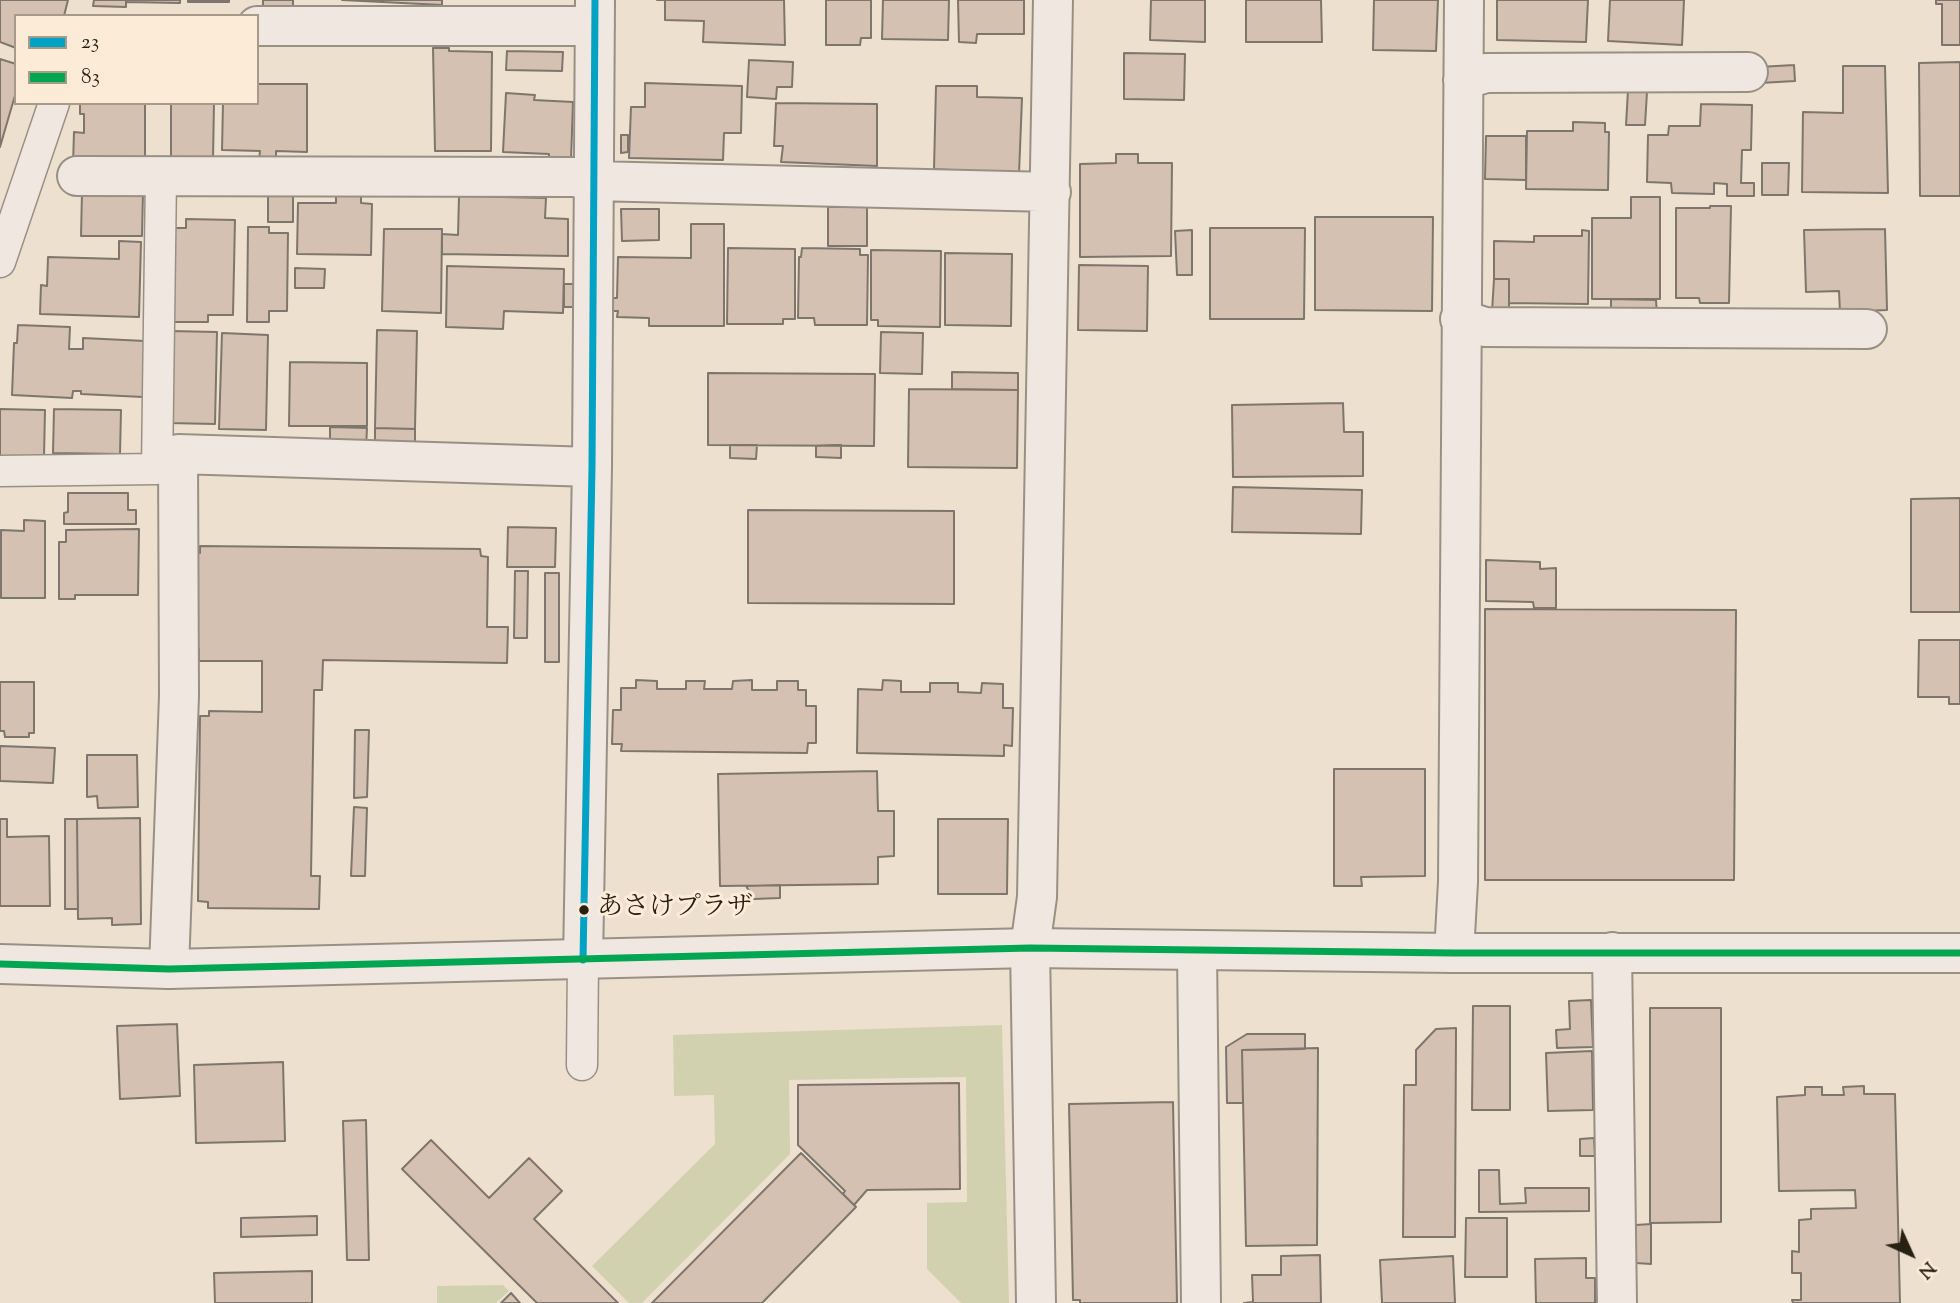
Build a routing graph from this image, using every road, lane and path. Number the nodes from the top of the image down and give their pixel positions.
1 (1053, 0) edge
2 (1464, 0) edge
3 (595, 13) edge
4 (259, 26) edge
5 (1748, 72) dead end
6 (1463, 80) junction
7 (53, 105) edge
8 (77, 176) dead end
9 (161, 176) junction
10 (593, 181) junction
11 (1051, 192) junction
12 (0, 262) edge
13 (1460, 319) junction
14 (1867, 329) dead end
15 (168, 467) junction
16 (592, 467) junction
17 (0, 471) edge
18 (1030, 947) junction
19 (1198, 951) junction
20 (1612, 952) junction
21 (1454, 953) junction
22 (1960, 953) edge
23 (583, 960) junction
24 (0, 964) edge
25 (169, 969) junction
26 (582, 1065) dead end
27 (1036, 1303) edge
28 (1201, 1303) edge
29 (1616, 1303) edge

1 - 11 street
2 - 6 street
3 - 4 street
3 - 10 street
5 - 6 street
6 - 13 street
7 - 12 lane
8 - 9 street
9 - 10 street
9 - 15 lane
10 - 11 street
10 - 16 street
11 - 18 street
13 - 14 street
13 - 21 street
15 - 16 street
15 - 17 lane
15 - 25 street
16 - 23 street
18 - 19 street
18 - 23 street
18 - 27 street
19 - 21 street
19 - 28 street
20 - 21 street
20 - 22 street
20 - 29 street
23 - 25 street
23 - 26 lane
24 - 25 street

